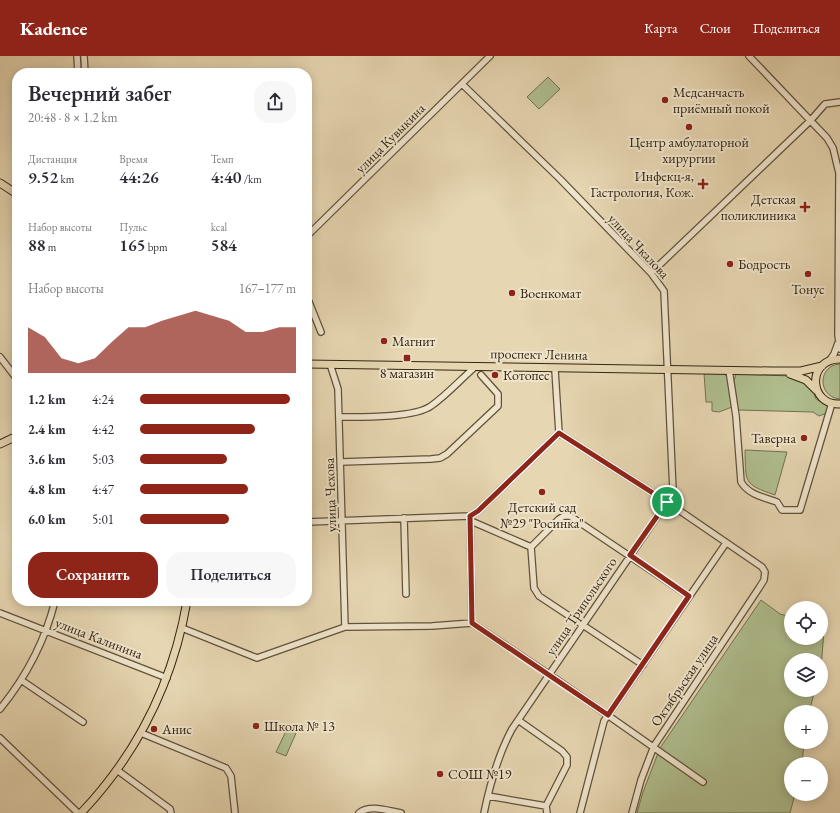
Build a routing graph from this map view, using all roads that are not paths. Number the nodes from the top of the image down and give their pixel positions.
1 (77, 56) edge
2 (84, 56) edge
3 (490, 56) edge
4 (749, 56) edge
5 (78, 68) edge
6 (85, 68) edge
7 (462, 84) junction
8 (840, 102) edge
9 (810, 120) junction
10 (0, 182) edge
11 (12, 190) edge
12 (312, 231) edge
13 (651, 273) junction
14 (312, 310) edge
15 (321, 332) dead end
16 (838, 335) junction
17 (840, 349) edge
18 (0, 356) edge
19 (840, 359) edge
20 (829, 361) junction
21 (312, 364) edge
22 (330, 364) junction
23 (822, 366) junction
24 (475, 367) junction
25 (555, 370) dead end
26 (668, 370) junction
27 (729, 370) junction
28 (771, 371) junction
29 (12, 372) edge
30 (481, 375) dead end
31 (818, 392) junction
32 (836, 404) edge
33 (340, 417) junction
34 (559, 433) junction
35 (12, 438) edge
36 (0, 444) edge
37 (341, 462) junction
38 (667, 502) junction
39 (404, 518) junction
40 (470, 518) junction
41 (343, 521) junction
42 (312, 522) edge
43 (726, 544) junction
44 (531, 547) junction
45 (630, 555) junction
46 (406, 594) dead end
47 (689, 596) junction
48 (53, 606) edge
49 (186, 606) edge
50 (0, 613) edge
51 (472, 623) junction
52 (583, 625) junction
53 (345, 627) junction
54 (182, 628) junction
55 (46, 630) junction
56 (643, 665) junction
57 (548, 674) junction
58 (167, 678) junction
59 (21, 680) junction
60 (0, 709) edge
61 (608, 715) junction
62 (518, 720) junction
63 (83, 722) dead end
64 (141, 733) junction
65 (0, 738) edge
66 (654, 746) junction
67 (117, 770) junction
68 (703, 782) dead end
69 (488, 796) junction
70 (546, 806) junction
71 (78, 813) edge
72 (81, 813) edge
73 (171, 813) edge
74 (235, 813) edge
75 (359, 813) edge
76 (401, 813) edge
77 (484, 813) edge
78 (547, 813) edge
79 (580, 813) edge
80 (632, 813) edge

1 - 5 street
2 - 6 street
3 - 7 street, улица Кувыкина
4 - 9 street
7 - 12 street, улица Кувыкина
7 - 13 street, улица Чкалова
8 - 9 street
9 - 13 street
9 - 16 street
10 - 11 main road
13 - 26 street, улица Чкалова
14 - 15 street
16 - 17 street
16 - 20 street
18 - 29 street
19 - 20 main road
20 - 23 main road
21 - 22 main road, проспект Ленина
22 - 24 main road, проспект Ленина
22 - 33 street, улица Чехова
23 - 28 main road, проспект Ленина
23 - 31 main road
24 - 26 main road, проспект Ленина
24 - 33 street
25 - 34 street
26 - 27 main road, проспект Ленина
26 - 38 street, улица Чкалова
27 - 28 main road, проспект Ленина
27 - 32 street
28 - 31 main road, проспект Ленина
30 - 37 street
31 - 32 main road, проспект Ленина
33 - 37 street, улица Чехова
34 - 38 street
34 - 40 street
35 - 36 main road
37 - 41 street, улица Чехова
38 - 43 street
38 - 45 street, улица Трипольского
39 - 40 street
39 - 41 street
39 - 46 street
40 - 44 street
40 - 51 street
41 - 42 street
41 - 53 street, улица Чехова
43 - 47 street
43 - 66 street, Октябрьская улица
44 - 45 street
44 - 52 street
45 - 47 street
45 - 52 street, улица Трипольского
47 - 56 street
48 - 55 street
49 - 54 main road
50 - 55 street, улица Калинина
51 - 53 street
51 - 57 street
52 - 56 street
52 - 57 street, улица Трипольского
53 - 54 street
54 - 58 main road
55 - 58 street, улица Калинина
55 - 59 street
56 - 61 street
57 - 61 street
57 - 62 street, улица Трипольского
58 - 64 main road
59 - 60 street
59 - 63 street
61 - 66 street
61 - 79 street
62 - 69 street, улица Трипольского
62 - 70 street
64 - 67 main road
64 - 74 street
65 - 71 street
66 - 68 street
66 - 80 street, Октябрьская улица
67 - 72 main road
67 - 73 street
69 - 70 street
69 - 77 street, улица Трипольского
70 - 78 street
75 - 76 street

